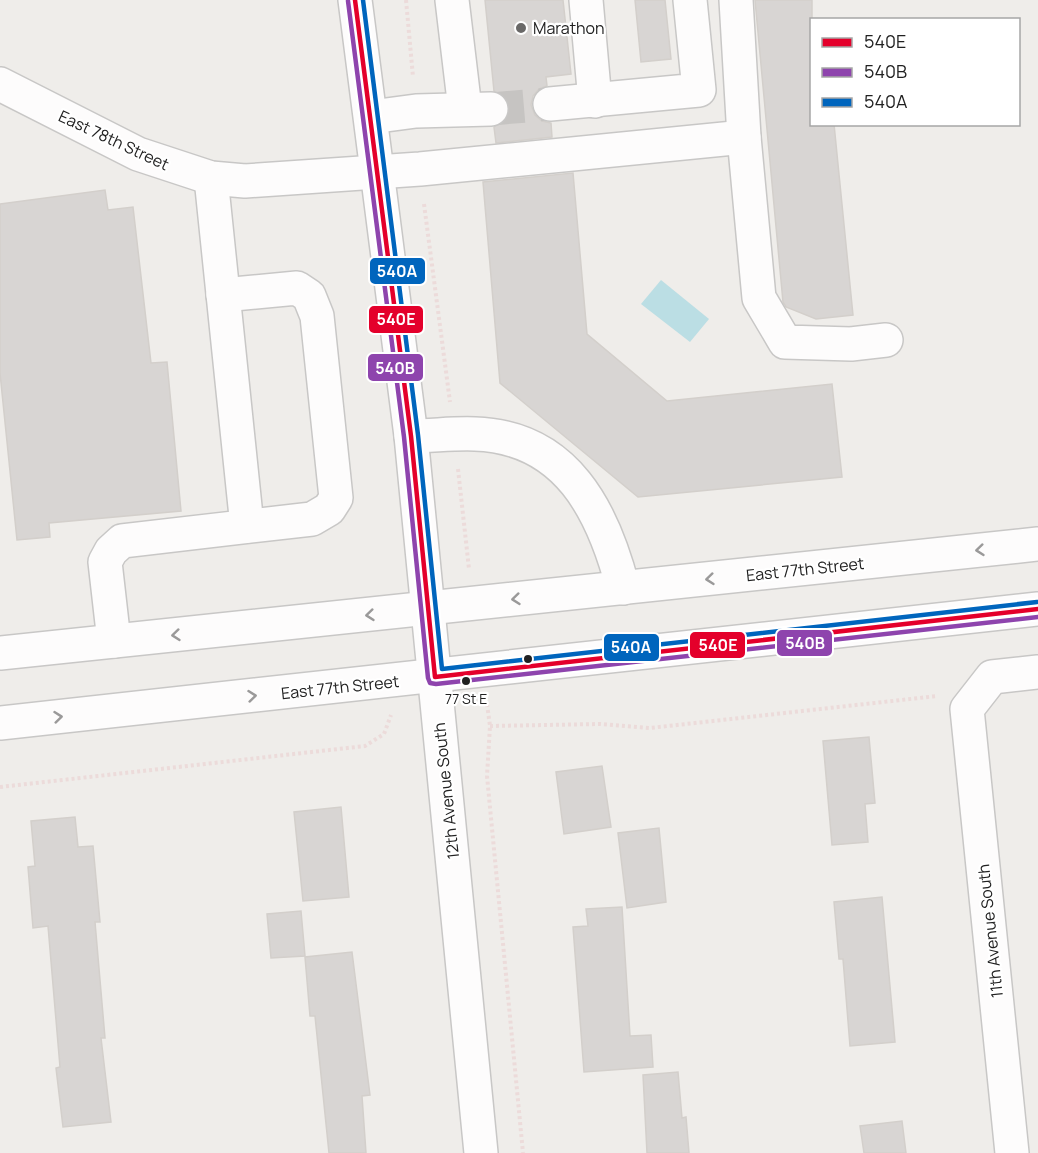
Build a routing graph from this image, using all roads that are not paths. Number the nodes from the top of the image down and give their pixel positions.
1 (357, 0) edge
2 (452, 0) edge
3 (586, 0) edge
4 (690, 0) edge
5 (736, 0) edge
6 (0, 84) edge
7 (595, 101) junction
8 (550, 104) tunnel mouth
9 (371, 117) junction
10 (744, 137) junction
11 (376, 170) junction
12 (212, 178) junction
13 (223, 295) junction
14 (886, 340) dead end
15 (411, 436) junction
16 (247, 526) junction
17 (1038, 544) edge
18 (623, 588) junction
19 (429, 609) junction
20 (1038, 609) edge
21 (114, 641) junction
22 (0, 653) edge
23 (1038, 672) edge
24 (435, 677) junction
25 (0, 723) edge
26 (481, 1153) edge
27 (1012, 1153) edge

1 - 9 street, 12th Avenue South
2 - 9 street
3 - 7 street
4 - 7 street
5 - 10 street
6 - 12 street, East 78th Street
7 - 8 street
9 - 11 street, 12th Avenue South
10 - 11 street, East 78th Street
10 - 14 street
11 - 12 street, East 78th Street
11 - 15 street, 12th Avenue South
12 - 13 street
13 - 16 street
13 - 16 street
15 - 18 street
15 - 19 street, 12th Avenue South
16 - 21 street
17 -> 18 street, East 77th Street
18 -> 19 street, East 77th Street
19 -> 21 street, East 77th Street
19 - 24 street, 12th Avenue South
20 - 24 street, East 77th Street
21 - 22 street, East 77th Street
23 - 27 street, 11th Avenue South
25 -> 24 street, East 77th Street
24 - 26 street, 12th Avenue South

